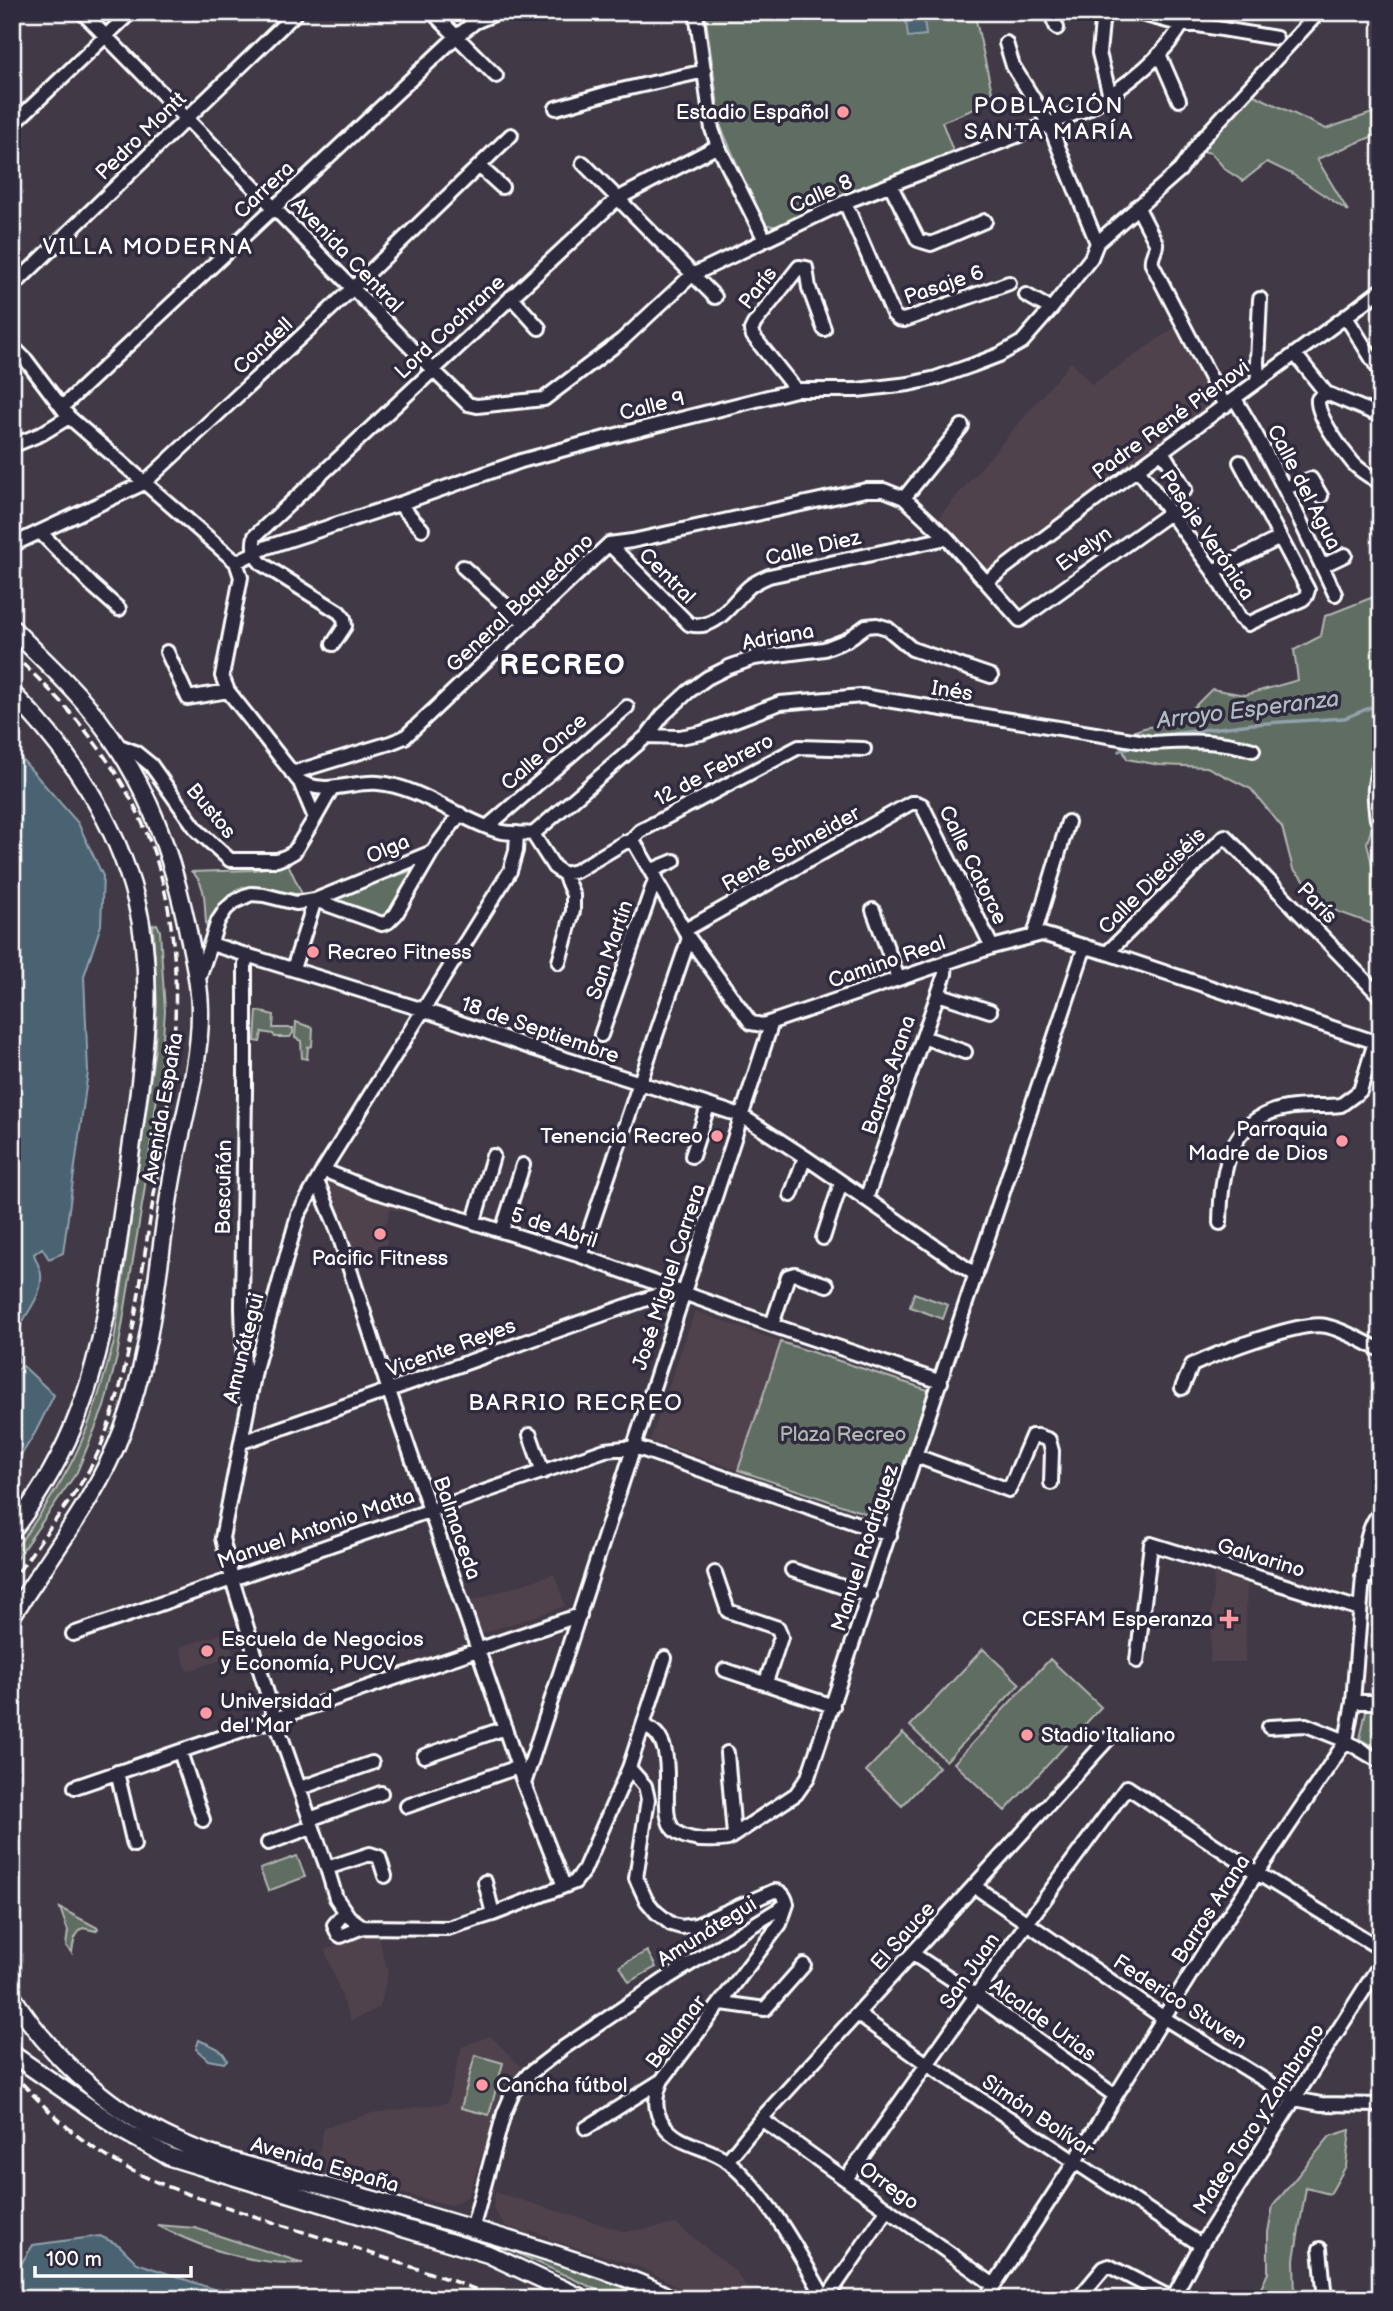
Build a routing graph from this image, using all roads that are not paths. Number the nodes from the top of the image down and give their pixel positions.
1 (82, 12) edge
2 (131, 12) edge
3 (297, 12) edge
4 (432, 12) edge
5 (499, 12) edge
6 (696, 12) edge
7 (1103, 12) edge
8 (1134, 12) edge
9 (1319, 12) edge
10 (1052, 13) edge
11 (1185, 18) edge
12 (1056, 28) dead end
13 (106, 36) junction
14 (457, 36) junction
15 (1276, 38) dead end
16 (1006, 43) dead end
17 (1159, 54) junction
18 (705, 71) junction
19 (496, 76) dead end
20 (1110, 96) junction
21 (1179, 100) dead end
22 (556, 108) dead end
23 (187, 119) junction
24 (1049, 124) junction
25 (12, 125) edge
26 (510, 135) dead end
27 (718, 146) junction
28 (583, 163) dead end
29 (479, 166) junction
30 (891, 186) junction
31 (502, 187) dead end
32 (617, 199) junction
33 (845, 202) junction
34 (1136, 206) junction
35 (273, 207) junction
36 (985, 221) dead end
37 (765, 240) junction
38 (1097, 243) junction
39 (692, 275) junction
40 (1009, 283) dead end
41 (12, 287) edge
42 (353, 288) junction
43 (1381, 290) edge
44 (1026, 295) dead end
45 (511, 297) junction
46 (715, 297) dead end
47 (1260, 299) dead end
48 (1051, 309) junction
49 (1346, 317) junction
50 (539, 328) dead end
51 (824, 329) dead end
52 (12, 346) edge
53 (1296, 354) junction
54 (432, 369) junction
55 (1381, 373) edge
56 (1258, 380) junction
57 (796, 390) junction
58 (1326, 393) junction
59 (1230, 402) junction
60 (468, 404) joint
61 (66, 412) junction
62 (1381, 416) edge
63 (962, 426) dead end
64 (12, 446) edge
65 (1162, 451) junction
66 (1240, 462) dead end
67 (1138, 469) junction
68 (144, 483) junction
69 (1381, 483) edge
70 (1285, 488) junction
71 (1185, 489) dead end
72 (1321, 496) dead end
73 (904, 498) junction
74 (399, 504) junction
75 (1171, 512) junction
76 (422, 528) dead end
77 (40, 532) junction
78 (947, 538) junction
79 (1280, 538) junction
80 (609, 544) junction
81 (12, 545) edge
82 (254, 552) junction
83 (1345, 555) dead end
84 (236, 562) junction
85 (1322, 566) junction
86 (463, 567) dead end
87 (1213, 571) junction
88 (986, 582) junction
89 (1335, 594) dead end
90 (119, 609) dead end
91 (524, 622) junction
92 (703, 626) joint
93 (12, 628) edge
94 (333, 644) dead end
95 (167, 652) dead end
96 (991, 676) dead end
97 (228, 691) junction
98 (12, 693) edge
99 (627, 707) dead end
100 (648, 736) junction
101 (117, 745) junction
102 (864, 749) dead end
103 (1253, 750) dead end
104 (1381, 762) edge
105 (295, 777) junction
106 (332, 788) junction
107 (917, 803) joint
108 (460, 814) junction
109 (315, 818) junction
110 (1377, 819) dead end
111 (1068, 822) dead end
112 (487, 827) junction
113 (517, 833) junction
114 (533, 834) junction
115 (1225, 836) joint
116 (630, 841) junction
117 (432, 852) junction
118 (674, 861) dead end
119 (564, 874) junction
120 (654, 874) junction
121 (315, 900) junction
122 (873, 911) dead end
123 (687, 934) junction
124 (1034, 934) junction
125 (211, 944) junction
126 (1085, 946) junction
127 (992, 947) junction
128 (1107, 953) junction
129 (248, 955) junction
130 (559, 962) dead end
131 (946, 962) junction
132 (293, 969) junction
133 (898, 978) junction
134 (198, 982) junction
135 (938, 994) junction
136 (1381, 997) edge
137 (424, 1010) junction
138 (990, 1011) dead end
139 (772, 1022) junction
140 (601, 1035) dead end
141 (923, 1037) junction
142 (1378, 1043) edge
143 (965, 1052) dead end
144 (639, 1083) junction
145 (708, 1106) junction
146 (741, 1116) junction
147 (493, 1156) dead end
148 (692, 1156) dead end
149 (805, 1157) junction
150 (523, 1165) dead end
151 (320, 1175) junction
152 (841, 1183) junction
153 (791, 1195) dead end
154 (866, 1199) junction
155 (474, 1221) junction
156 (1220, 1223) dead end
157 (502, 1231) junction
158 (823, 1238) dead end
159 (581, 1256) junction
160 (976, 1275) junction
161 (827, 1284) dead end
162 (679, 1292) junction
163 (772, 1325) junction
164 (1381, 1350) edge
165 (941, 1382) junction
166 (1182, 1388) dead end
167 (389, 1391) junction
168 (246, 1420) junction
169 (530, 1434) dead end
170 (242, 1442) junction
171 (635, 1447) junction
172 (916, 1456) junction
173 (543, 1472) junction
174 (1051, 1483) dead end
175 (430, 1510) junction
176 (1381, 1511) edge
177 (12, 1531) edge
178 (890, 1535) junction
179 (792, 1570) dead end
180 (715, 1573) dead end
181 (1362, 1576) junction
182 (1381, 1576) edge
183 (232, 1579) junction
184 (870, 1596) junction
185 (1360, 1609) junction
186 (580, 1615) junction
187 (12, 1616) edge
188 (73, 1634) dead end
189 (478, 1650) junction
190 (665, 1658) dead end
191 (1137, 1661) dead end
192 (724, 1670) dead end
193 (766, 1682) junction
194 (1353, 1702) junction
195 (1381, 1702) edge
196 (834, 1706) junction
197 (275, 1719) junction
198 (643, 1726) junction
199 (1269, 1727) dead end
200 (505, 1728) junction
201 (1109, 1738) dead end
202 (1346, 1741) junction
203 (180, 1752) junction
204 (727, 1753) dead end
205 (424, 1756) dead end
206 (1381, 1762) edge
207 (372, 1763) dead end
208 (519, 1767) junction
209 (629, 1768) junction
210 (117, 1772) junction
211 (524, 1784) junction
212 (75, 1787) dead end
213 (300, 1788) junction
214 (381, 1793) dead end
215 (407, 1806) dead end
216 (203, 1820) dead end
217 (311, 1823) junction
218 (734, 1835) junction
219 (268, 1843) dead end
220 (134, 1845) dead end
221 (327, 1868) junction
222 (1257, 1873) junction
223 (385, 1876) dead end
224 (485, 1882) dead end
225 (564, 1886) junction
226 (974, 1886) junction
227 (787, 1904) junction
228 (345, 1912) junction
229 (493, 1914) junction
230 (1027, 1923) junction
231 (363, 1927) junction
232 (1381, 1949) edge
233 (913, 1954) junction
234 (1381, 1963) edge
235 (804, 1965) dead end
236 (12, 1996) edge
237 (977, 1996) junction
238 (722, 2003) junction
239 (857, 2014) junction
240 (1164, 2018) junction
241 (13, 2054) edge
242 (926, 2064) junction
243 (662, 2080) junction
244 (1114, 2095) junction
245 (1296, 2099) junction
246 (1381, 2105) edge
247 (761, 2119) junction
248 (586, 2128) dead end
249 (727, 2161) junction
250 (1074, 2163) junction
251 (846, 2179) junction
252 (888, 2209) junction
253 (472, 2230) junction
254 (1201, 2245) junction
255 (1320, 2249) dead end
256 (994, 2285) junction
257 (1172, 2298) edge
258 (584, 2299) edge
259 (672, 2299) edge
260 (826, 2299) edge
261 (985, 2299) edge
262 (1078, 2299) edge
263 (1325, 2299) edge

1 - 13 street, Avenida Central
2 - 13 street
3 - 23 street, Pedro Montt
4 - 14 street
5 - 14 street, Carrera
6 - 18 street
7 - 20 street
8 - 11 street
9 - 34 street, Calle 9
10 - 12 street
11 - 15 street
11 - 17 street, Calle 8
13 - 23 street, Avenida Central
13 - 25 street
14 - 19 street
14 - 35 street, Carrera
16 - 24 street
17 - 20 street, Calle 8
17 - 21 street
18 - 22 street
18 - 27 street
20 - 24 street, Calle 8
23 - 35 street, Avenida Central
23 - 41 street, Pedro Montt
24 - 30 street, Calle 8
24 - 38 street
26 - 29 street, Condell
27 - 32 street, Lord Cochrane
27 - 37 street
28 - 32 street, París
29 - 31 street
29 - 42 street, Condell
30 - 33 street, Calle 8
30 - 36 street
32 - 39 street, París
32 - 45 street, Lord Cochrane
33 - 37 street, Calle 8
33 - 40 street, Pasaje 6
34 - 38 street, Calle 9
34 - 59 street, Calle del Agua
35 - 42 street, Avenida Central
35 - 61 street, Carrera
37 - 39 street, Calle 8
38 - 48 street, Calle 9
39 - 46 street, París
39 - 60 street, Calle 8
42 - 54 street, Avenida Central
42 - 68 street, Condell
43 - 49 street, Padre René Pienovi
44 - 48 street
45 - 50 street
45 - 54 street, Lord Cochrane
47 - 56 street
48 - 57 street, Calle 9
49 - 53 street, Padre René Pienovi
49 - 55 street
51 - 57 street, París
52 - 61 street
53 - 56 street, Padre René Pienovi
53 - 58 street
54 - 60 street, Avenida Central
54 - 82 street, Lord Cochrane
56 - 59 street, Padre René Pienovi
57 - 74 street, Calle 9
58 - 62 street
58 - 69 street
59 - 65 street, Padre René Pienovi
59 - 70 street, Calle del Agua
61 - 64 street, Carrera
61 - 68 street
63 - 73 street
65 - 67 street, Padre René Pienovi
65 - 71 street
66 - 79 street
67 - 75 street, Pasaje Verónica
67 - 88 street, Padre René Pienovi
68 - 77 street, Condell
68 - 84 street
70 - 72 street
70 - 85 street, Calle del Agua
73 - 78 street
73 - 80 street, General Baquedano
74 - 76 street
74 - 82 street, Calle 9
75 - 87 street, Pasaje Verónica
75 - 88 street, Evelyn
77 - 81 street, Condell
77 - 90 street
78 - 88 street
78 - 92 street, Calle Diez
79 - 87 street
79 - 87 street, Pasaje Verónica
80 - 91 street, General Baquedano
80 - 92 street, Central
82 - 84 street
82 - 94 street
83 - 85 street
84 - 97 street
85 - 89 street, Calle del Agua
86 - 91 street
91 - 105 street, General Baquedano
93 - 101 main road, Avenida España
95 - 97 street
96 - 100 street, Adriana
97 - 105 street
98 - 177 main road, Avenida España
99 - 112 street, Calle Once
100 - 103 street, Inés
100 - 114 street, Adriana
101 - 109 street, Bustos
101 - 134 main road, Avenida España
102 - 116 street, 12 de Febrero
104 - 110 street
105 - 106 street
105 - 109 street
106 - 108 street
106 - 109 street, Bustos
107 - 123 street, René Schneider
107 - 127 street, Calle Catorce
108 - 112 street
108 - 117 street, Olga
111 - 124 street
112 - 113 street
113 - 114 street
113 - 137 street, Amunátegui
114 - 119 street
115 - 128 street, Calle Dieciséis
115 - 136 street, París
116 - 119 street
116 - 120 street
117 - 121 street, Olga
117 - 121 street
118 - 120 street
119 - 130 street
120 - 123 street
120 - 140 street, San Martín
121 - 125 street, Olga
121 - 132 street
122 - 133 street
123 - 139 street
123 - 144 street
124 - 126 street, Camino Real
124 - 127 street, Camino Real
125 - 129 street, 18 de Septiembre
125 - 134 street, Olga
126 - 128 street, Camino Real
126 - 160 street, Manuel Rodríguez
127 - 131 street, Camino Real
128 - 142 street, Camino Real
129 - 132 street, 18 de Septiembre
129 - 168 street, Bascuñán
131 - 133 street, Camino Real
131 - 135 street, Barros Arana
132 - 137 street, 18 de Septiembre
133 - 139 street, Camino Real
134 - 187 main road, Avenida España
135 - 138 street
135 - 141 street, Barros Arana
137 - 144 street, 18 de Septiembre
137 - 151 street, Amunátegui
139 - 146 street, José Miguel Carrera
141 - 143 street
141 - 154 street, Barros Arana
142 - 156 street
144 - 145 street, 18 de Septiembre
144 - 159 street
145 - 146 street, 18 de Septiembre
145 - 148 street
146 - 149 street, 18 de Septiembre
146 - 162 street, José Miguel Carrera
147 - 155 street
149 - 152 street, 18 de Septiembre
149 - 153 street
150 - 157 street
151 - 155 street, 5 de Abril
151 - 167 street, Balmaceda
151 - 168 street, Amunátegui
152 - 154 street, 18 de Septiembre
152 - 158 street
154 - 160 street, 18 de Septiembre
155 - 157 street, 5 de Abril
157 - 159 street, 5 de Abril
159 - 162 street, 5 de Abril
160 - 165 street, Manuel Rodríguez
161 - 163 street
162 - 163 street, 5 de Abril
162 - 167 street, Vicente Reyes
162 - 171 street, José Miguel Carrera
163 - 165 street, 5 de Abril
164 - 166 street
165 - 172 street, Manuel Rodríguez
167 - 170 street, Vicente Reyes
167 - 175 street, Balmaceda
168 - 170 street, Amunátegui
169 - 173 street
170 - 183 street, Amunátegui
171 - 173 street, Manuel Antonio Matta
171 - 178 street, Manuel Antonio Matta
171 - 186 street, José Miguel Carrera
172 - 174 street
172 - 178 street, Manuel Rodríguez
173 - 175 street, Manuel Antonio Matta
175 - 183 street, Manuel Antonio Matta
175 - 189 street, Balmaceda
176 - 181 street, Barros Arana
178 - 184 street, Manuel Rodríguez
179 - 184 street
180 - 193 street
181 - 182 street
181 - 185 street, Barros Arana
183 - 188 street, Manuel Antonio Matta
183 - 197 street, Amunátegui
184 - 196 street, Manuel Rodríguez
185 - 191 street, Galvarino
185 - 194 street, Barros Arana
186 - 189 street
186 - 211 street, José Miguel Carrera
189 - 197 street
189 - 200 street, Balmaceda
190 - 198 street
192 - 193 street
193 - 196 street
194 - 195 street
194 - 202 street, Barros Arana
196 - 218 street, Manuel Rodríguez
197 - 203 street
197 - 213 street, Amunátegui
198 - 209 street
198 - 218 street, Manuel Rodríguez
199 - 202 street
200 - 205 street
200 - 208 street, Balmaceda
201 - 226 street, El Sauce
202 - 206 street
202 - 222 street, Barros Arana
203 - 210 street
203 - 216 street
204 - 218 street
207 - 213 street
208 - 211 street, Balmaceda
208 - 215 street
209 - 225 street, Amunátegui
209 - 227 street, Amunátegui
210 - 212 street
210 - 220 street
211 - 225 street, Balmaceda
213 - 217 street, Amunátegui
214 - 217 street
217 - 219 street
217 - 221 street, Amunátegui
221 - 223 street
221 - 228 street, Amunátegui
222 - 230 street, San Juan
222 - 232 street
222 - 240 street, Barros Arana
224 - 229 street
225 - 229 street, Amunátegui
226 - 230 street, Federico Stuven
226 - 233 street, El Sauce
227 - 238 street, Bellamar
227 - 253 street, Amunátegui
228 - 231 street, Amunátegui
228 - 231 street, Amunátegui
229 - 231 street, Amunátegui
230 - 237 street, San Juan
230 - 240 street, Federico Stuven
233 - 237 street, Alcalde Urias
233 - 239 street, El Sauce
234 - 245 street, Mateo Toro y Zambrano
235 - 238 street
236 - 253 main road, Avenida España
237 - 242 street, San Juan
237 - 244 street, Alcalde Urias
238 - 243 street, Bellamar
239 - 242 street, Simón Bolívar
239 - 247 street, El Sauce
240 - 244 street, Barros Arana
240 - 245 street, Federico Stuven
241 - 258 main road, Avenida España
242 - 250 street, Simón Bolívar
242 - 251 street, San Juan
243 - 248 street
243 - 249 street, Bellamar
244 - 250 street, Barros Arana
245 - 246 street, Federico Stuven
245 - 254 street, Mateo Toro y Zambrano
247 - 249 street, El Sauce
247 - 251 street, Orrego
249 - 260 street, Bellamar
250 - 254 street, Simón Bolívar
250 - 256 street, Barros Arana
251 - 252 street, Orrego
252 - 256 street, Orrego
252 - 260 street
253 - 259 main road, Avenida España
254 - 257 street, Mateo Toro y Zambrano
255 - 263 street
256 - 261 street, Barros Arana
257 - 262 street

